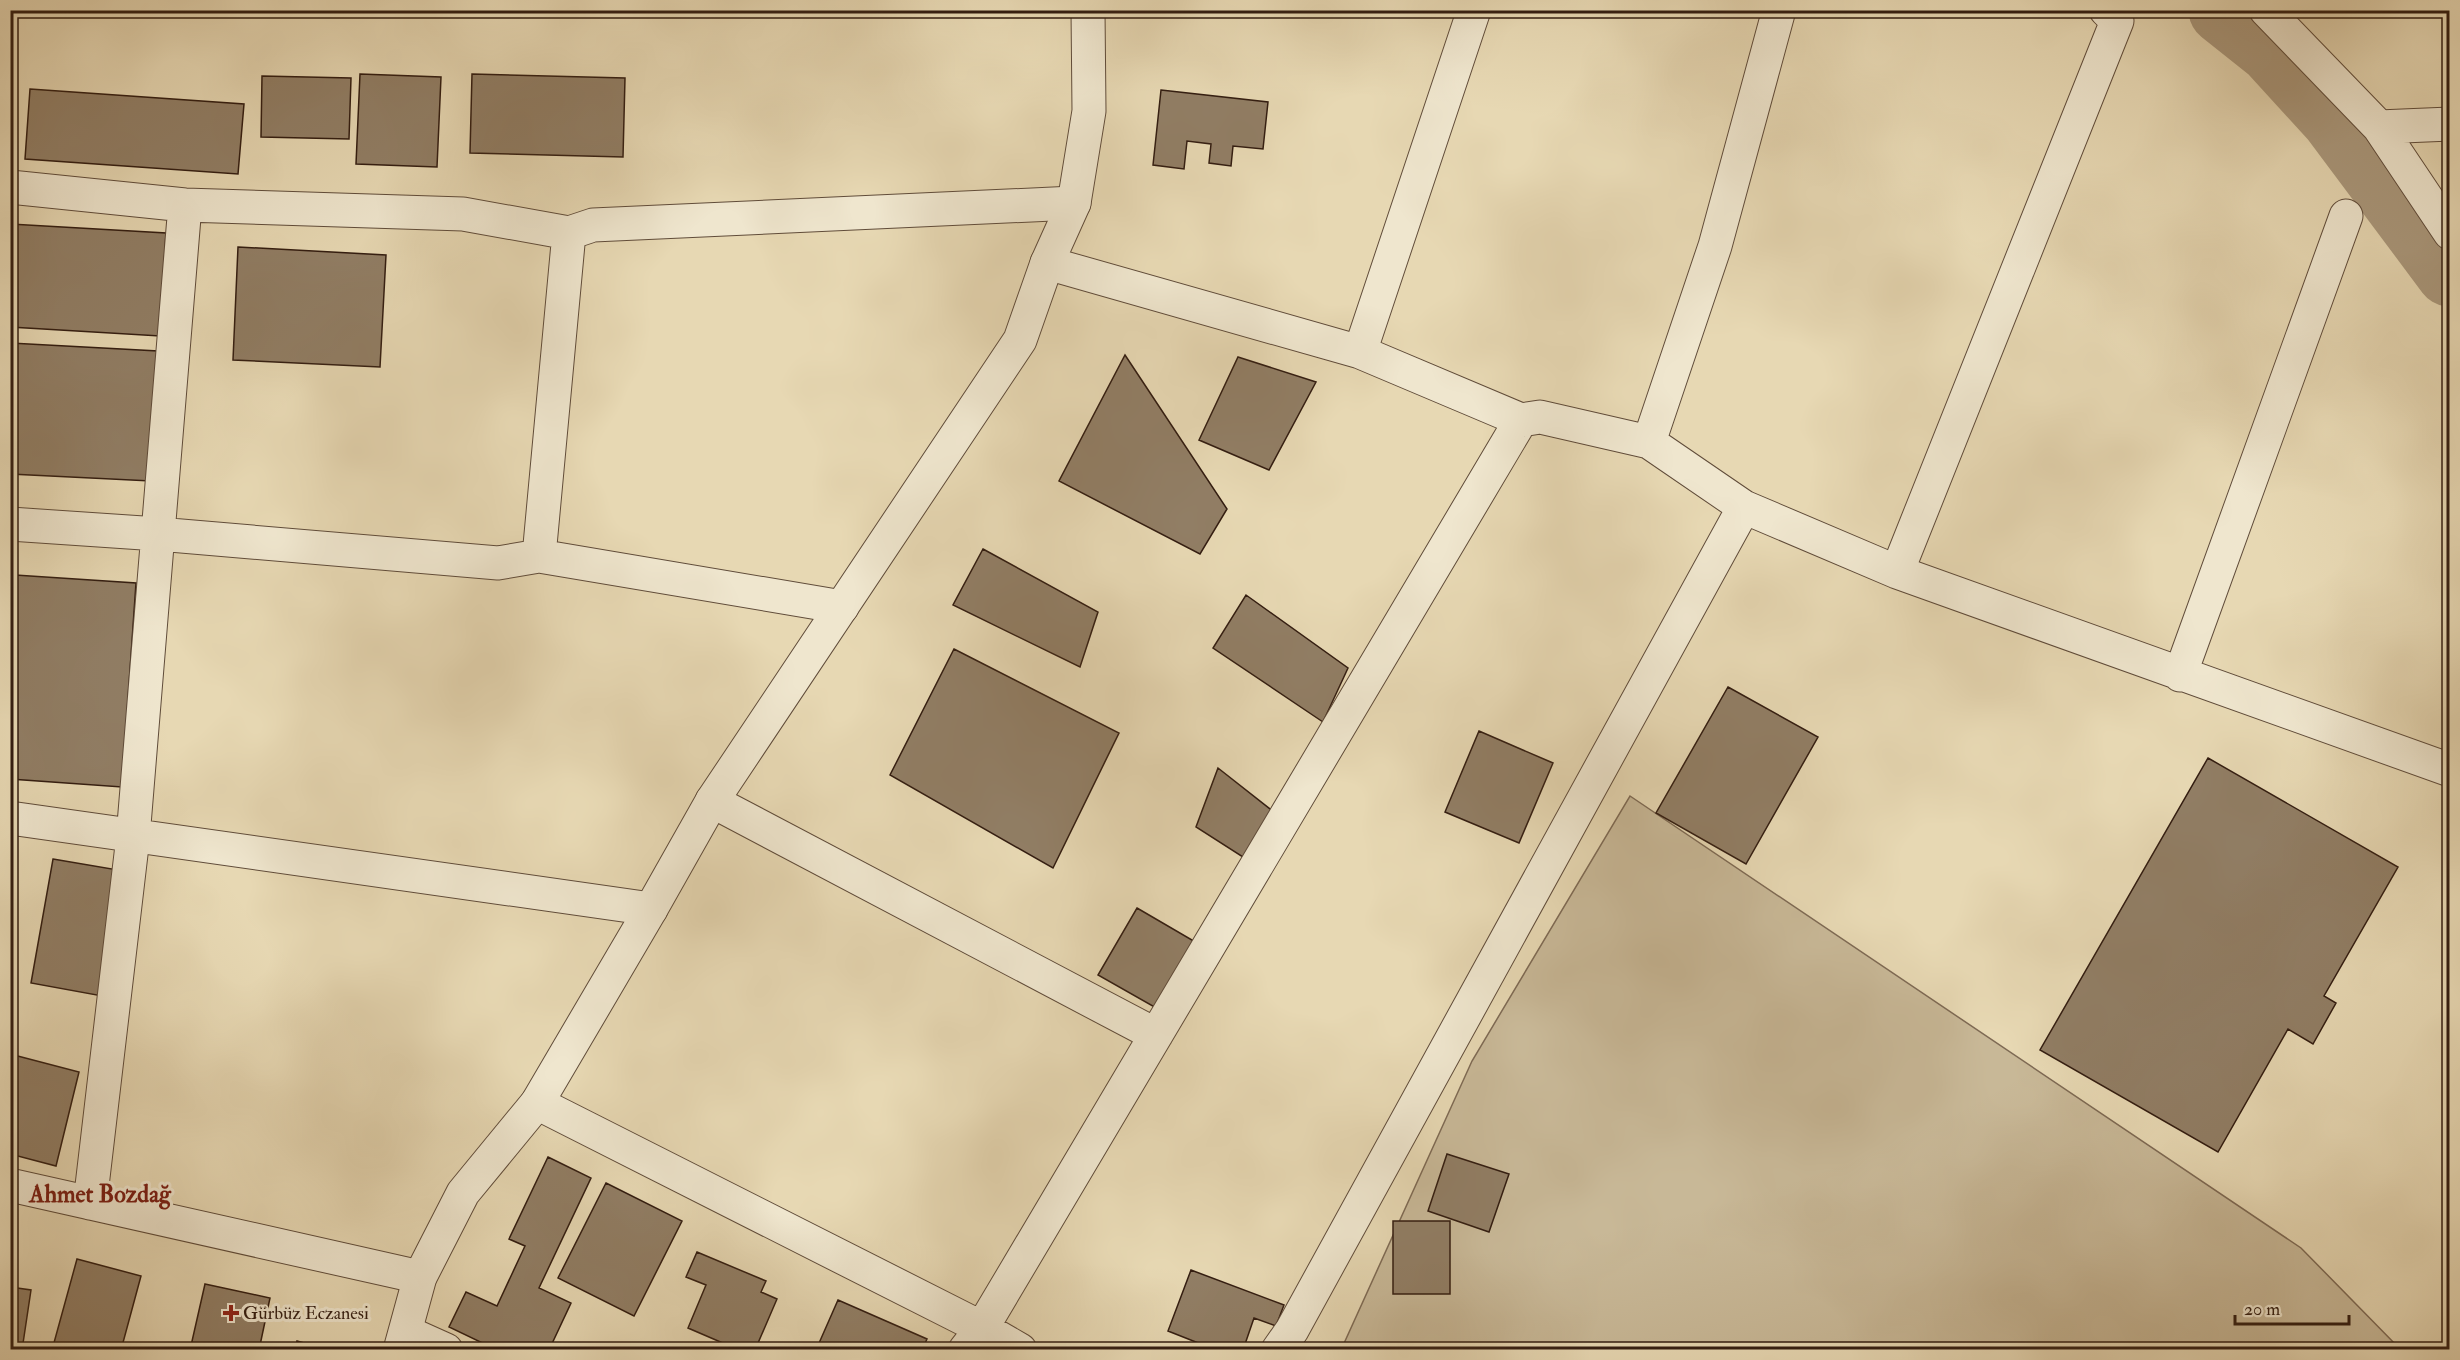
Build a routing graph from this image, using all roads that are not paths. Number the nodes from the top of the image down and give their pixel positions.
1 (1088, 10) edge
2 (1474, 10) edge
3 (1779, 10) edge
4 (2106, 10) edge
5 (2266, 10) edge
6 (2450, 124) edge
7 (2379, 127) junction
8 (10, 187) edge
9 (1074, 203) junction
10 (185, 206) junction
11 (2346, 216) dead end
12 (568, 233) junction
13 (2450, 233) edge
14 (1047, 263) junction
15 (1360, 352) junction
16 (1521, 420) junction
17 (1649, 442) junction
18 (1744, 507) junction
19 (10, 524) edge
20 (158, 534) junction
21 (539, 556) junction
22 (1897, 572) junction
23 (842, 607) junction
24 (2180, 675) junction
25 (2450, 770) edge
26 (712, 801) junction
27 (10, 818) edge
28 (133, 837) junction
29 (651, 909) junction
30 (1156, 1035) junction
31 (537, 1102) junction
32 (10, 1185) edge
33 (90, 1203) junction
34 (420, 1277) junction
35 (974, 1339) edge
36 (403, 1341) edge
37 (446, 1350) edge
38 (1020, 1350) edge
39 (1278, 1350) edge

1 - 9 street
2 - 15 street
3 - 17 street
4 - 22 street
5 - 7 street
6 - 7 street
7 - 13 street
8 - 10 street
9 - 12 street
9 - 14 street
10 - 12 street
10 - 20 street
11 - 24 street
12 - 21 street
14 - 15 street
14 - 23 street
15 - 16 street
16 - 17 street
16 - 30 street
17 - 18 street
18 - 22 street
18 - 39 street
19 - 20 street
20 - 21 street
20 - 28 street
21 - 23 street
22 - 24 street
23 - 26 street
24 - 25 street
26 - 29 street
26 - 30 street
27 - 28 street
28 - 29 street
28 - 33 street
29 - 31 street
30 - 35 street
31 - 34 street
31 - 35 street
32 - 33 street
33 - 34 street
34 - 36 street
35 - 38 street
36 - 37 street

